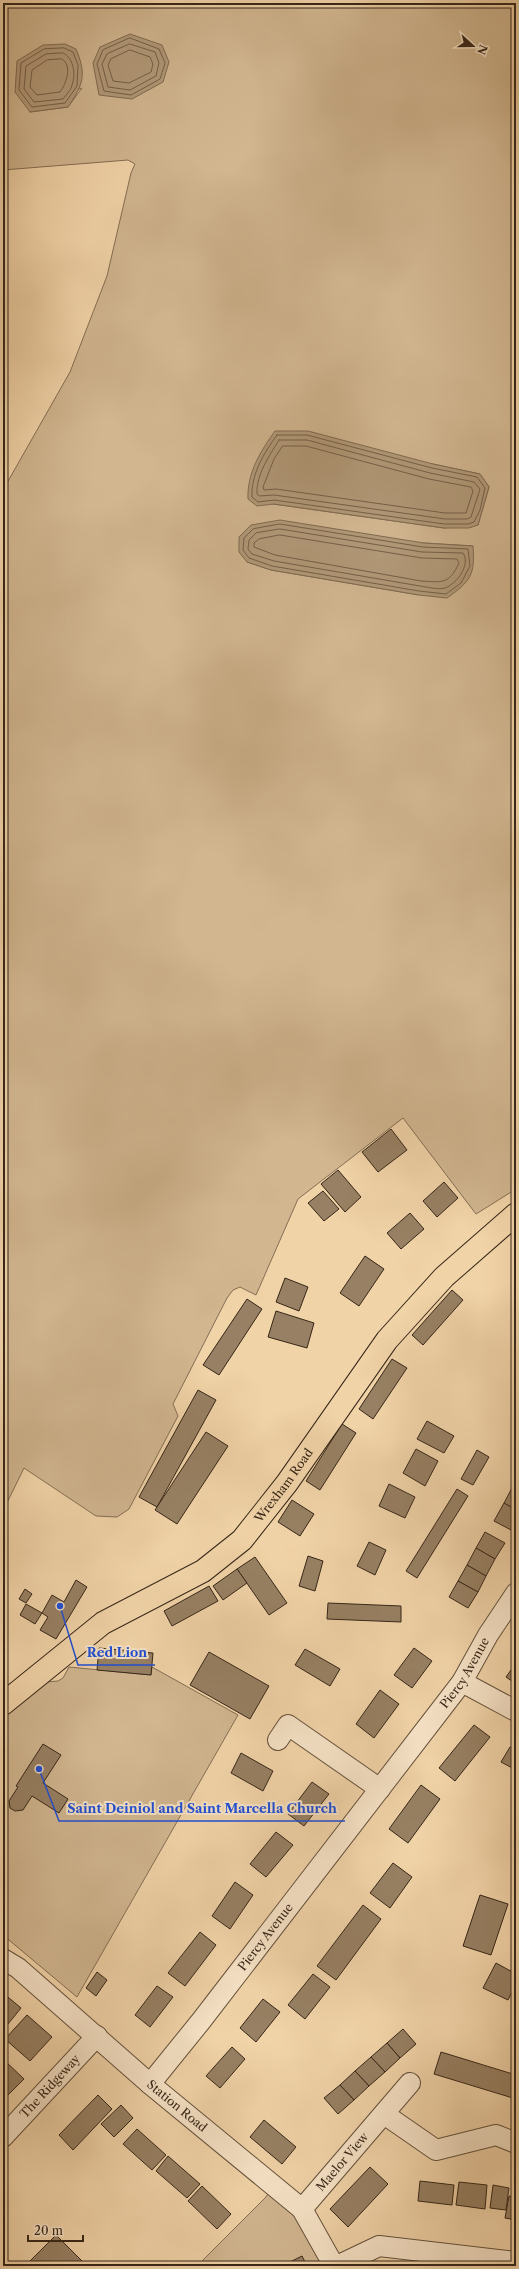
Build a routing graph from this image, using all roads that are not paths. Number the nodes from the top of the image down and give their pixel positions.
1 (516, 1214) edge
2 (516, 1593) edge
3 (462, 1682) junction
4 (3, 1704) edge
5 (516, 1711) edge
6 (278, 1740) dead end
7 (380, 1789) junction
8 (3, 1959) edge
9 (97, 2036) junction
10 (410, 2083) dead end
11 (150, 2084) junction
12 (384, 2114) junction
13 (3, 2137) edge
14 (516, 2142) edge
15 (302, 2209) junction
16 (516, 2262) edge
17 (334, 2266) edge
18 (337, 2266) edge

1 - 4 main road, Wrexham Road
2 - 3 street, Piercy Avenue
3 - 5 street
3 - 7 street, Piercy Avenue
6 - 7 street
7 - 11 street, Piercy Avenue
8 - 9 street, Station Road
9 - 11 street, Station Road
9 - 13 street, The Ridgeway
10 - 12 street, Maelor View
11 - 15 street, Station Road
12 - 14 street
12 - 15 street, Maelor View
15 - 17 street, Station Road
16 - 18 street

